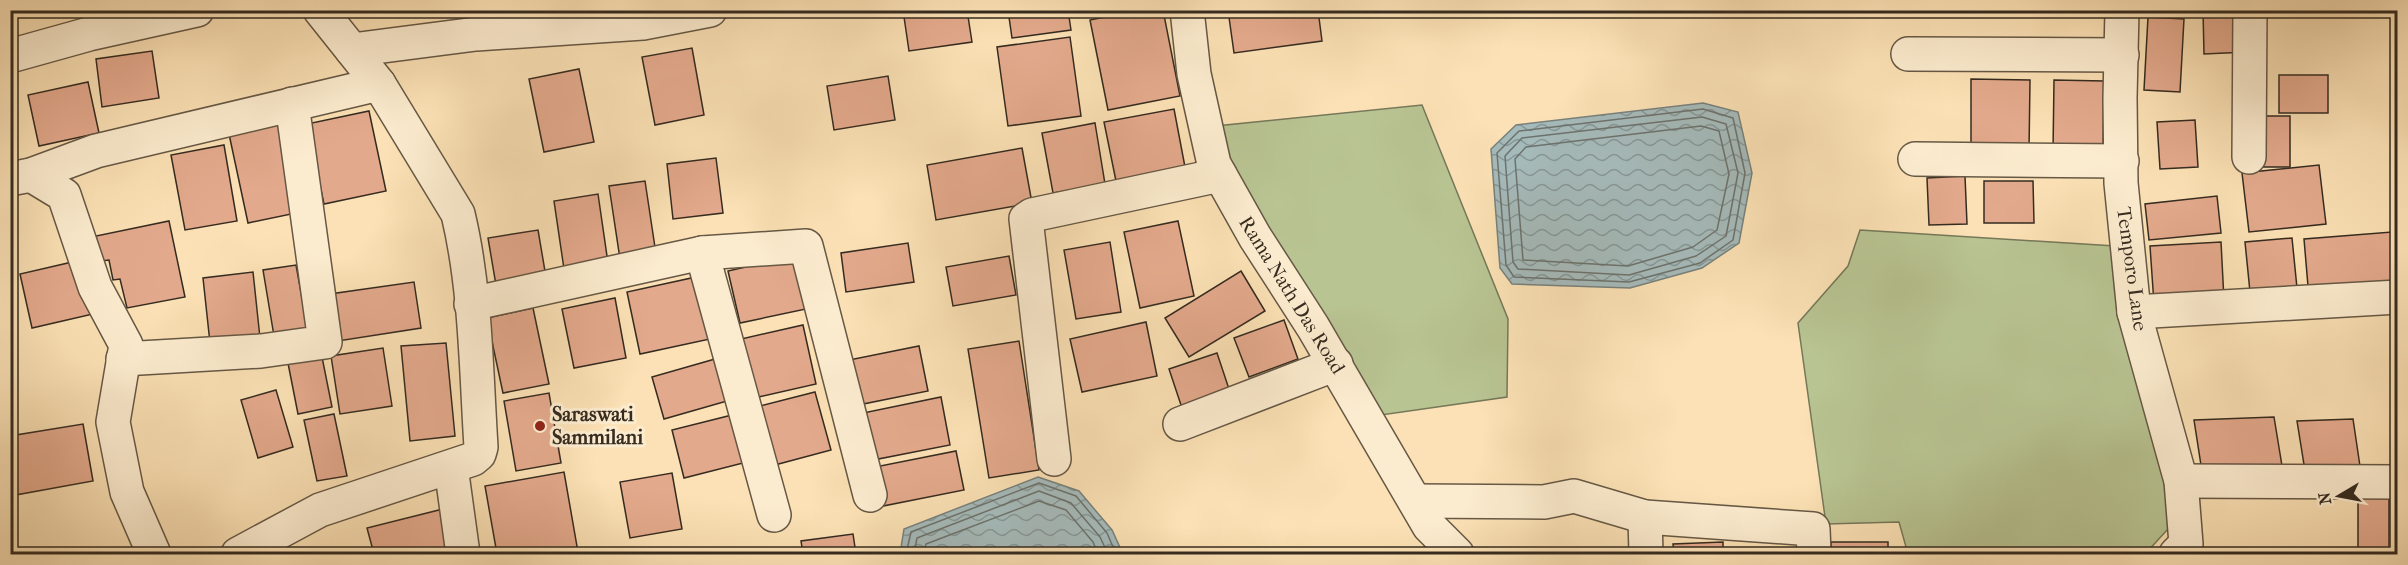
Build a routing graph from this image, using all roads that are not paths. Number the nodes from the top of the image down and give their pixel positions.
1 (197, 10) edge
2 (320, 10) edge
3 (710, 10) edge
4 (1187, 10) edge
5 (2122, 10) edge
6 (2250, 10) edge
7 (448, 24) edge
8 (352, 50) junction
9 (1908, 54) dead end
10 (2122, 55) junction
11 (10, 56) edge
12 (379, 84) junction
13 (292, 104) junction
14 (2249, 157) dead end
15 (1915, 159) dead end
16 (2122, 161) junction
17 (1220, 175) junction
18 (21, 177) edge
19 (702, 253) junction
20 (2397, 297) edge
21 (471, 304) junction
22 (2134, 312) junction
23 (123, 359) junction
24 (1336, 364) junction
25 (1180, 424) dead end
26 (1054, 459) dead end
27 (451, 467) junction
28 (2181, 481) junction
29 (2397, 482) edge
30 (870, 495) dead end
31 (1415, 501) junction
32 (774, 515) dead end
33 (1645, 517) junction
34 (154, 555) edge
35 (238, 555) edge
36 (463, 555) edge
37 (1457, 555) edge
38 (1646, 555) edge
39 (1814, 555) edge
40 (2176, 555) edge

1 - 11 street
2 - 8 street
3 - 7 street
4 - 17 street, Rama Nath Das Road
5 - 10 street, Temporo Lane
6 - 14 street
7 - 8 street
8 - 12 street
9 - 10 street
10 - 16 street, Temporo Lane
12 - 13 street
12 - 21 street
13 - 18 street
13 - 23 street
15 - 16 street
16 - 22 street, Temporo Lane
17 - 24 street, Rama Nath Das Road
17 - 26 street
18 - 23 street
19 - 21 street
19 - 30 street
19 - 32 street
20 - 22 street
21 - 27 street
22 - 28 street, Temporo Lane
23 - 34 street
24 - 25 street
24 - 31 street, Rama Nath Das Road
27 - 35 street
27 - 36 street
28 - 29 street
28 - 40 street, Temporo Lane
31 - 33 street
31 - 37 street, Rama Nath Das Road
33 - 38 street
33 - 39 street

